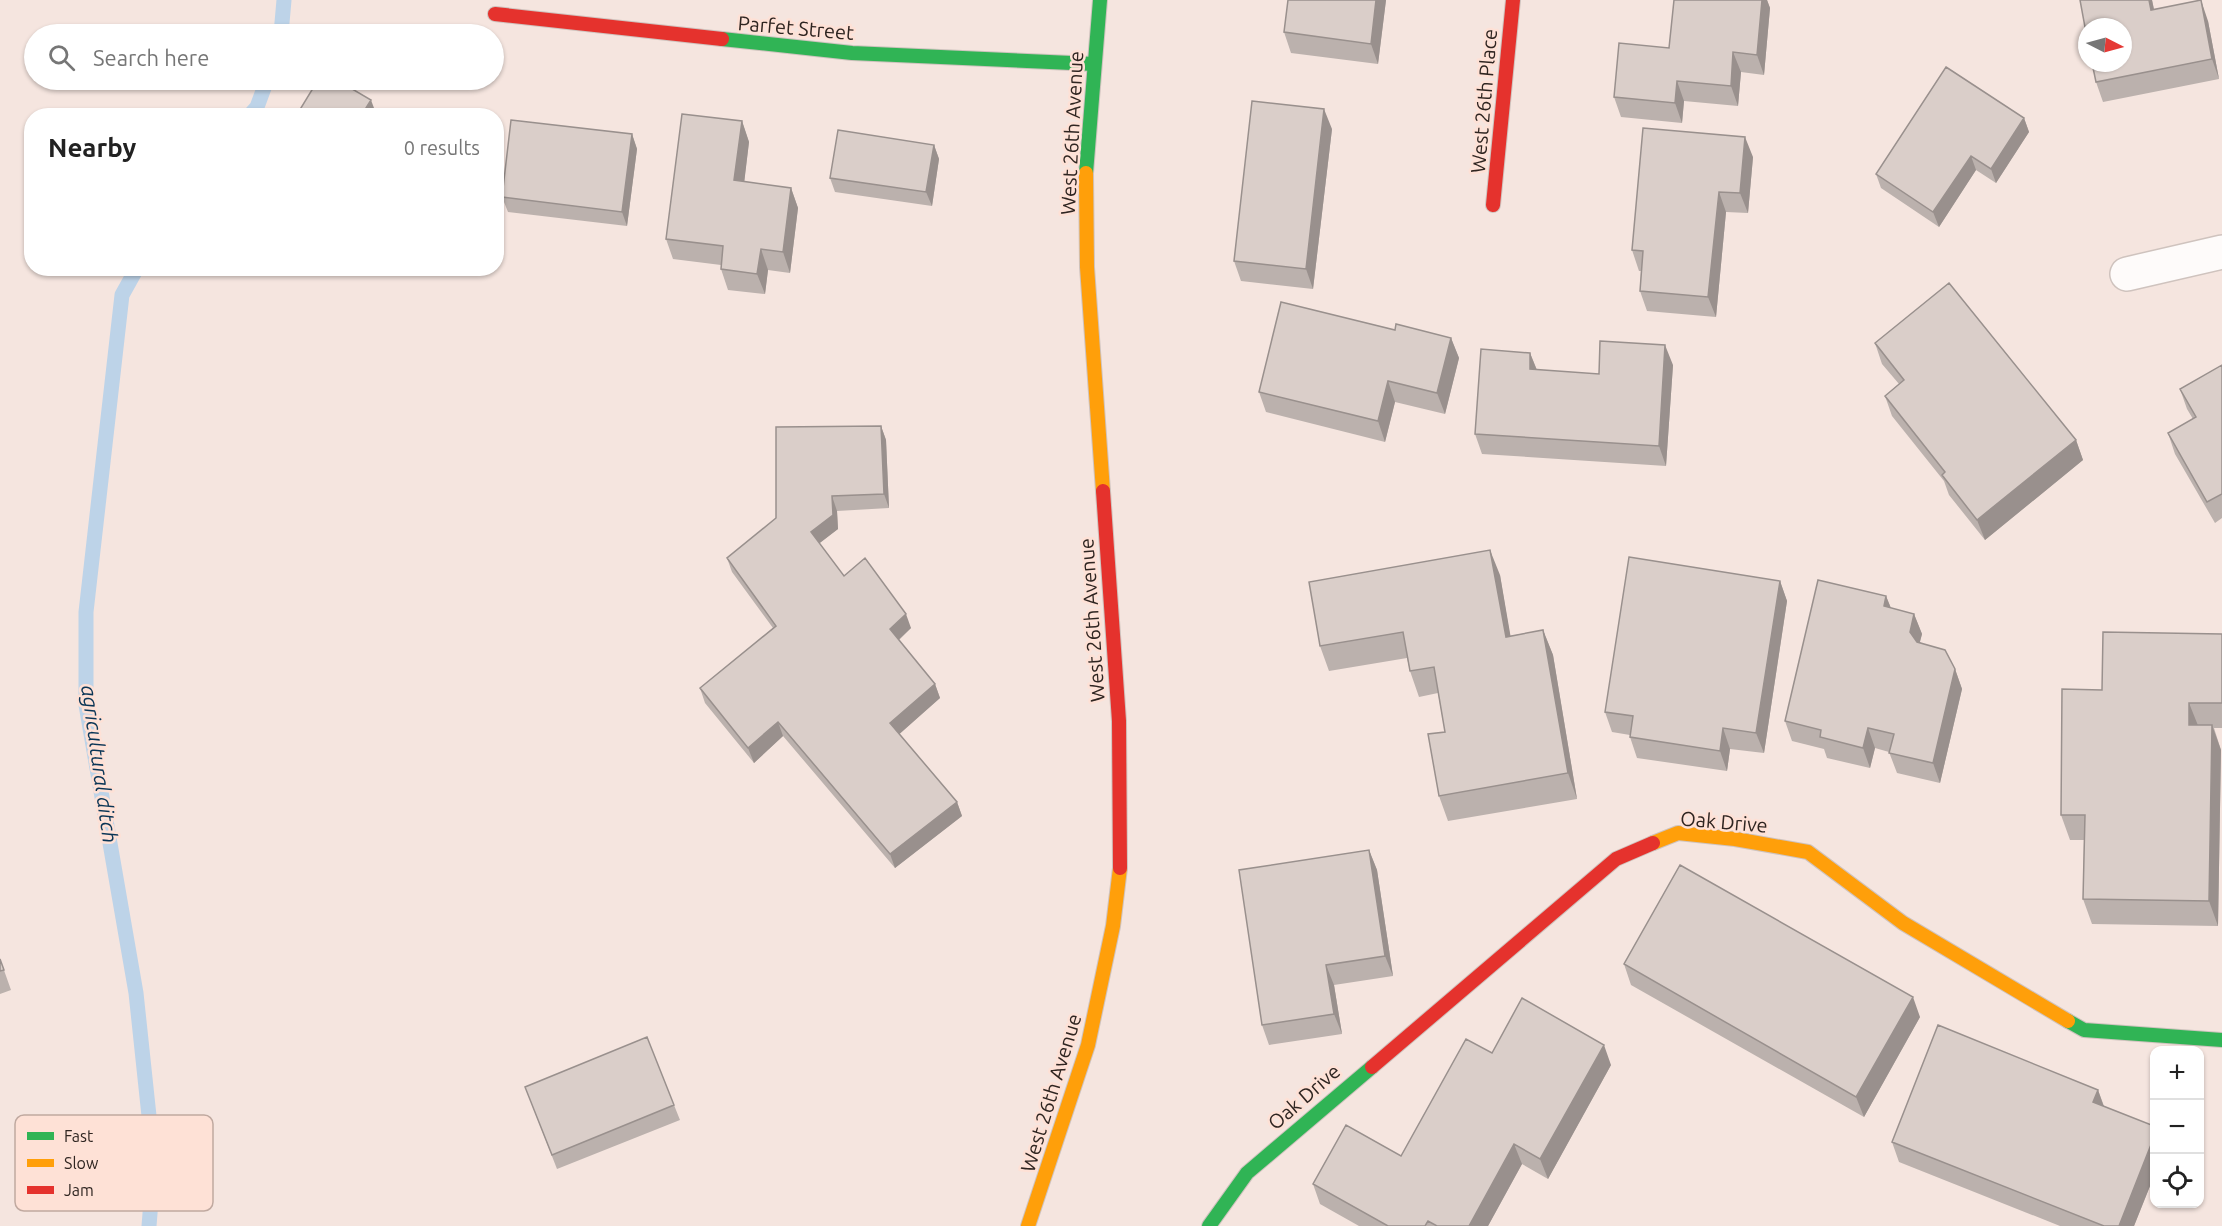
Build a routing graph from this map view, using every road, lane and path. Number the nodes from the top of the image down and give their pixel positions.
1 (1100, 0) edge
2 (1513, 0) edge
3 (495, 14) dead end
4 (1094, 64) junction
5 (1493, 205) dead end
6 (2222, 252) edge
7 (2127, 274) dead end
8 (2222, 1040) edge
9 (1028, 1226) edge
10 (1209, 1226) edge

1 - 4 street, West 26th Avenue
2 - 5 street, West 26th Place
3 - 4 street, Parfet Street
4 - 9 street, West 26th Avenue
6 - 7 street
8 - 10 street, Oak Drive

